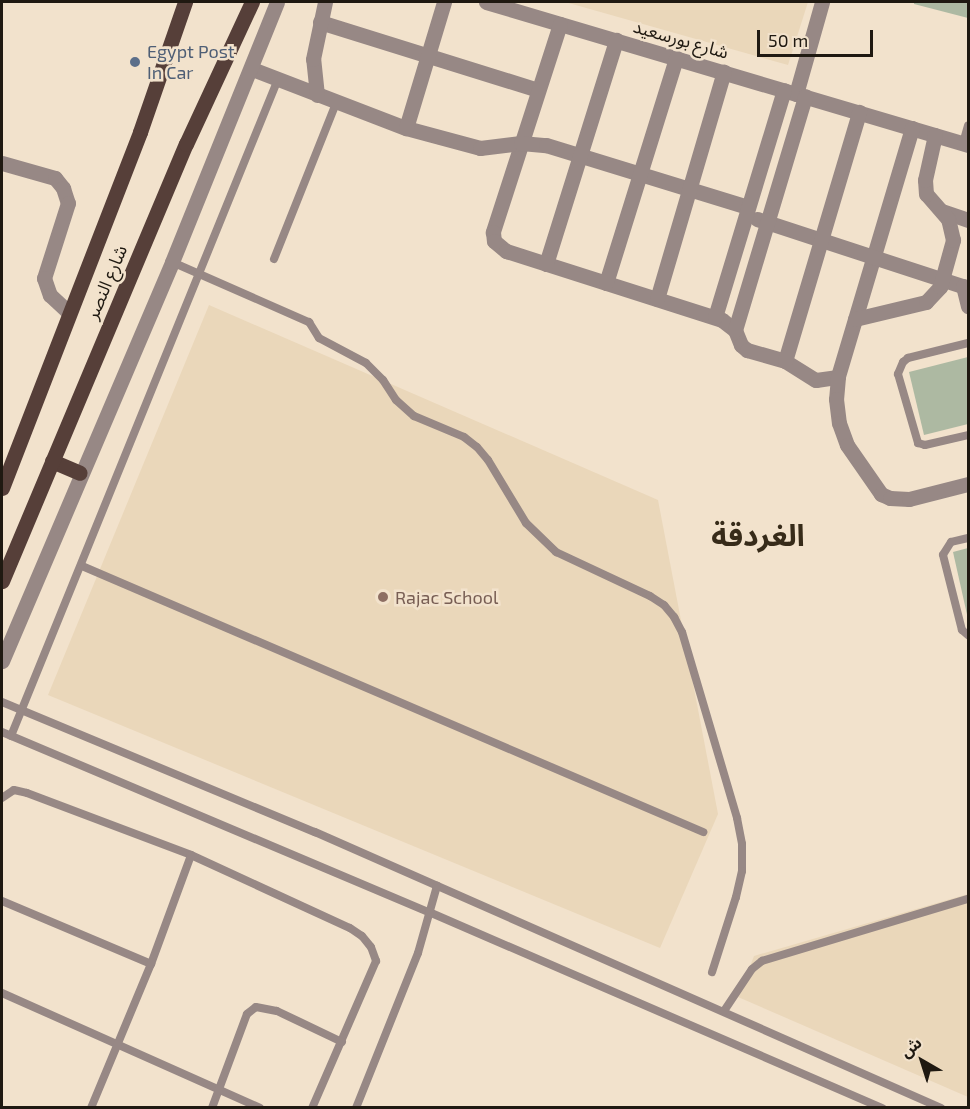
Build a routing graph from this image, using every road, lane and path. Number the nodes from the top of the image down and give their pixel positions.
1 (185, 2) edge
2 (252, 2) edge
3 (277, 2) edge
4 (325, 2) edge
5 (444, 2) edge
6 (486, 2) edge
7 (822, 2) edge
8 (320, 22) junction
9 (560, 24) junction
10 (616, 40) junction
11 (428, 56) junction
12 (676, 58) junction
13 (252, 69) junction
14 (724, 72) junction
15 (278, 79) junction
16 (538, 90) junction
17 (795, 93) junction
18 (316, 95) junction
19 (336, 103) junction
20 (859, 112) junction
21 (969, 126) edge
22 (406, 128) junction
23 (912, 128) junction
24 (935, 135) junction
25 (521, 143) junction
26 (966, 144) edge
27 (579, 157) junction
28 (2, 163) edge
29 (640, 175) junction
30 (689, 190) junction
31 (747, 211) junction
32 (942, 211) junction
33 (969, 220) edge
34 (767, 222) junction
35 (820, 240) junction
36 (873, 258) junction
37 (274, 260) dead end
38 (172, 262) junction
39 (546, 264) junction
40 (200, 274) junction
41 (942, 281) junction
42 (606, 283) junction
43 (966, 287) edge
44 (657, 299) junction
45 (969, 306) edge
46 (69, 313) junction
47 (715, 317) junction
48 (855, 319) junction
49 (735, 330) junction
50 (969, 343) edge
51 (785, 361) junction
52 (838, 377) junction
53 (969, 435) edge
54 (52, 460) junction
55 (80, 473) junction
56 (969, 484) edge
57 (2, 488) edge
58 (969, 538) edge
59 (82, 566) junction
60 (2, 580) edge
61 (969, 635) edge
62 (2, 661) edge
63 (2, 702) edge
64 (21, 710) junction
65 (2, 732) edge
66 (11, 736) junction
67 (2, 798) edge
68 (703, 832) dead end
69 (191, 855) junction
70 (437, 886) junction
71 (969, 899) edge
72 (2, 901) edge
73 (429, 912) junction
74 (151, 964) junction
75 (712, 972) dead end
76 (2, 993) edge
77 (724, 1011) junction
78 (342, 1042) junction
79 (118, 1046) junction
80 (219, 1089) junction
81 (91, 1107) edge
82 (212, 1107) edge
83 (260, 1107) edge
84 (312, 1107) edge
85 (356, 1107) edge
86 (882, 1107) edge
87 (941, 1107) edge

1 - 46 main road, شارع النصر
2 - 54 main road, شارع النصر
3 - 13 street
4 - 8 street
5 - 11 street
6 - 9 street, شارع بورسعيد
7 - 17 street
8 - 11 street
8 - 18 street
9 - 10 street, شارع بورسعيد
9 - 16 street
10 - 12 street, شارع بورسعيد
10 - 27 street
11 - 16 street
11 - 22 street
12 - 14 street, شارع بورسعيد
12 - 29 street
13 - 15 street
13 - 38 street
14 - 17 street, شارع بورسعيد
14 - 30 street
15 - 18 street
15 - 40 lane
16 - 25 street
17 - 20 street, شارع بورسعيد
17 - 31 street
17 - 34 street
18 - 19 street
19 - 22 street
19 - 37 lane
20 - 23 street, شارع بورسعيد
20 - 35 street
21 - 26 lane
22 - 25 street
23 - 24 street, شارع بورسعيد
23 - 36 street
24 - 26 street, شارع بورسعيد
24 - 32 street
25 - 27 street
25 - 39 street
27 - 29 street
27 - 39 street
28 - 46 street
29 - 30 street
29 - 42 street
30 - 31 street
30 - 44 street
31 - 34 street
31 - 47 street
32 - 33 street
32 - 41 street
34 - 35 street
34 - 49 street
35 - 36 street
35 - 51 street
36 - 41 street
36 - 48 street
38 - 40 lane
38 - 55 street
39 - 42 street
40 - 59 lane
40 - 75 lane
41 - 43 street
41 - 48 street
42 - 44 street
43 - 45 street
44 - 47 street
46 - 57 main road, شارع النصر
47 - 49 street
48 - 52 street
49 - 51 street
50 - 53 lane
51 - 52 street
52 - 56 street
54 - 55 main road
54 - 60 main road, شارع النصر
55 - 62 street
58 - 61 lane
59 - 64 lane
59 - 68 lane
63 - 64 lane
64 - 66 lane
64 - 70 lane
65 - 66 lane
66 - 73 lane
67 - 69 lane
69 - 74 lane
69 - 78 lane
70 - 73 lane
70 - 77 lane
71 - 77 lane
72 - 74 lane
73 - 85 lane
73 - 86 lane
74 - 79 lane
76 - 79 lane
77 - 87 lane
78 - 80 lane
78 - 84 lane
79 - 80 lane
79 - 81 lane
80 - 82 lane
80 - 83 lane

